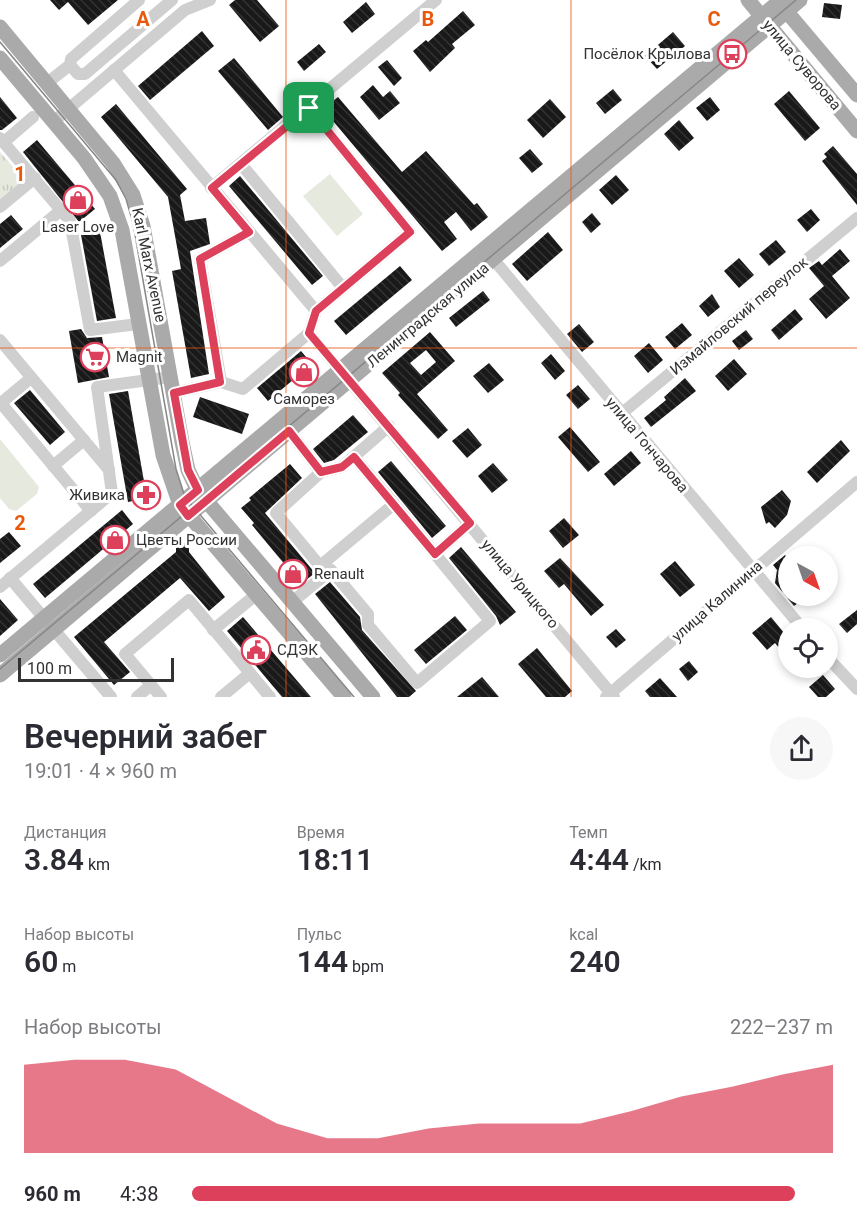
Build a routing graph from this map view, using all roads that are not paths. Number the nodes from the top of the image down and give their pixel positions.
1 (139, 0) edge
2 (172, 0) edge
3 (210, 0) edge
4 (436, 0) edge
5 (748, 0) edge
6 (800, 0) edge
7 (781, 3) edge
8 (765, 21) junction
9 (0, 27) edge
10 (0, 58) edge
11 (70, 65) junction
12 (114, 70) junction
13 (47, 83) junction
14 (857, 95) edge
15 (309, 108) junction
16 (69, 109) junction
17 (33, 117) dead end
18 (53, 122) junction
19 (857, 131) edge
20 (2, 140) edge
21 (242, 165) junction
22 (35, 178) junction
23 (212, 188) junction
24 (0, 207) edge
25 (61, 210) junction
26 (857, 218) edge
27 (249, 232) junction
28 (494, 260) junction
29 (0, 261) edge
30 (343, 288) junction
31 (316, 311) junction
32 (138, 324) junction
33 (309, 333) junction
34 (0, 340) edge
35 (345, 375) junction
36 (171, 377) junction
37 (31, 378) junction
38 (149, 381) junction
39 (220, 382) junction
40 (174, 393) junction
41 (0, 403) edge
42 (621, 414) junction
43 (388, 426) junction
44 (289, 431) junction
45 (84, 440) junction
46 (354, 457) junction
47 (53, 466) junction
48 (109, 471) junction
49 (321, 472) junction
50 (857, 482) edge
51 (202, 496) junction
52 (394, 504) junction
53 (91, 511) junction
54 (184, 511) junction
55 (470, 523) junction
56 (435, 554) junction
57 (326, 568) junction
58 (752, 570) junction
59 (5, 583) edge
60 (257, 594) junction
61 (292, 602) junction
62 (793, 618) edge
63 (50, 624) junction
64 (213, 630) junction
65 (0, 656) edge
66 (838, 669) edge
67 (250, 673) junction
68 (0, 675) edge
69 (151, 685) junction
70 (857, 689) edge
71 (340, 696) edge
72 (610, 696) edge
73 (111, 697) edge
74 (137, 697) edge
75 (161, 697) edge
76 (222, 697) edge
77 (270, 697) edge
78 (373, 697) edge

1 - 11 street
2 - 11 street
3 - 12 street
4 - 15 street
5 - 8 main road, улица Суворова
6 - 7 main road, Ленинградская улица
7 - 8 main road, Ленинградская улица
7 - 14 main road, улица Суворова
8 - 19 main road, улица Суворова
8 - 28 main road, Ленинградская улица
8 - 35 main road, Ленинградская улица
9 - 13 main road, Karl Marx Avenue
10 - 18 main road, Karl Marx Avenue
11 - 13 street
12 - 16 street
12 - 23 street
13 - 16 main road, Karl Marx Avenue
15 - 21 street
15 - 30 street
16 - 18 street
16 - 36 main road, Karl Marx Avenue
17 - 20 street
18 - 32 main road, Karl Marx Avenue
20 - 22 street
21 - 23 street
21 - 30 street
22 - 24 street
22 - 25 street
23 - 27 street
25 - 29 street
25 - 32 street
26 - 42 street, Измайловский переулок
27 - 31 street
27 - 39 street
28 - 35 main road, Ленинградская улица
28 - 42 street, улица Гончарова
30 - 31 street
31 - 33 street
32 - 38 main road, Karl Marx Avenue
33 - 35 street, улица Урицкого
33 - 39 street
34 - 37 street
35 - 43 street, улица Урицкого
35 - 44 main road, Ленинградская улица
35 - 51 main road, Ленинградская улица
36 - 38 street
36 - 40 main road, Karl Marx Avenue
37 - 41 street
37 - 45 street
38 - 48 street
38 - 54 main road, Karl Marx Avenue
39 - 40 street
40 - 51 main road, Karl Marx Avenue
41 - 47 street
42 - 58 street, улица Гончарова
43 - 46 street
43 - 55 street, улица Урицкого
44 - 49 street
44 - 51 main road, Ленинградская улица
45 - 47 street
45 - 48 street
46 - 49 street
46 - 52 street
47 - 53 street
48 - 53 street
49 - 57 street
50 - 58 street, улица Калинина
51 - 54 main road, Ленинградская улица
51 - 61 main road, Karl Marx Avenue
52 - 56 street
52 - 57 street
53 - 59 street
54 - 60 main road, Karl Marx Avenue
54 - 63 main road, Ленинградская улица
55 - 56 street
55 - 72 street, улица Урицкого
56 - 57 street
57 - 61 street
58 - 62 street, улица Гончарова
58 - 72 street, улица Калинина
59 - 63 street
60 - 64 street
60 - 71 main road, Karl Marx Avenue
61 - 78 main road, Karl Marx Avenue
63 - 65 main road, Ленинградская улица
63 - 68 main road, Ленинградская улица
63 - 73 street
64 - 67 street
64 - 69 street
66 - 70 street
67 - 76 street
67 - 77 street
69 - 74 street
69 - 75 street

